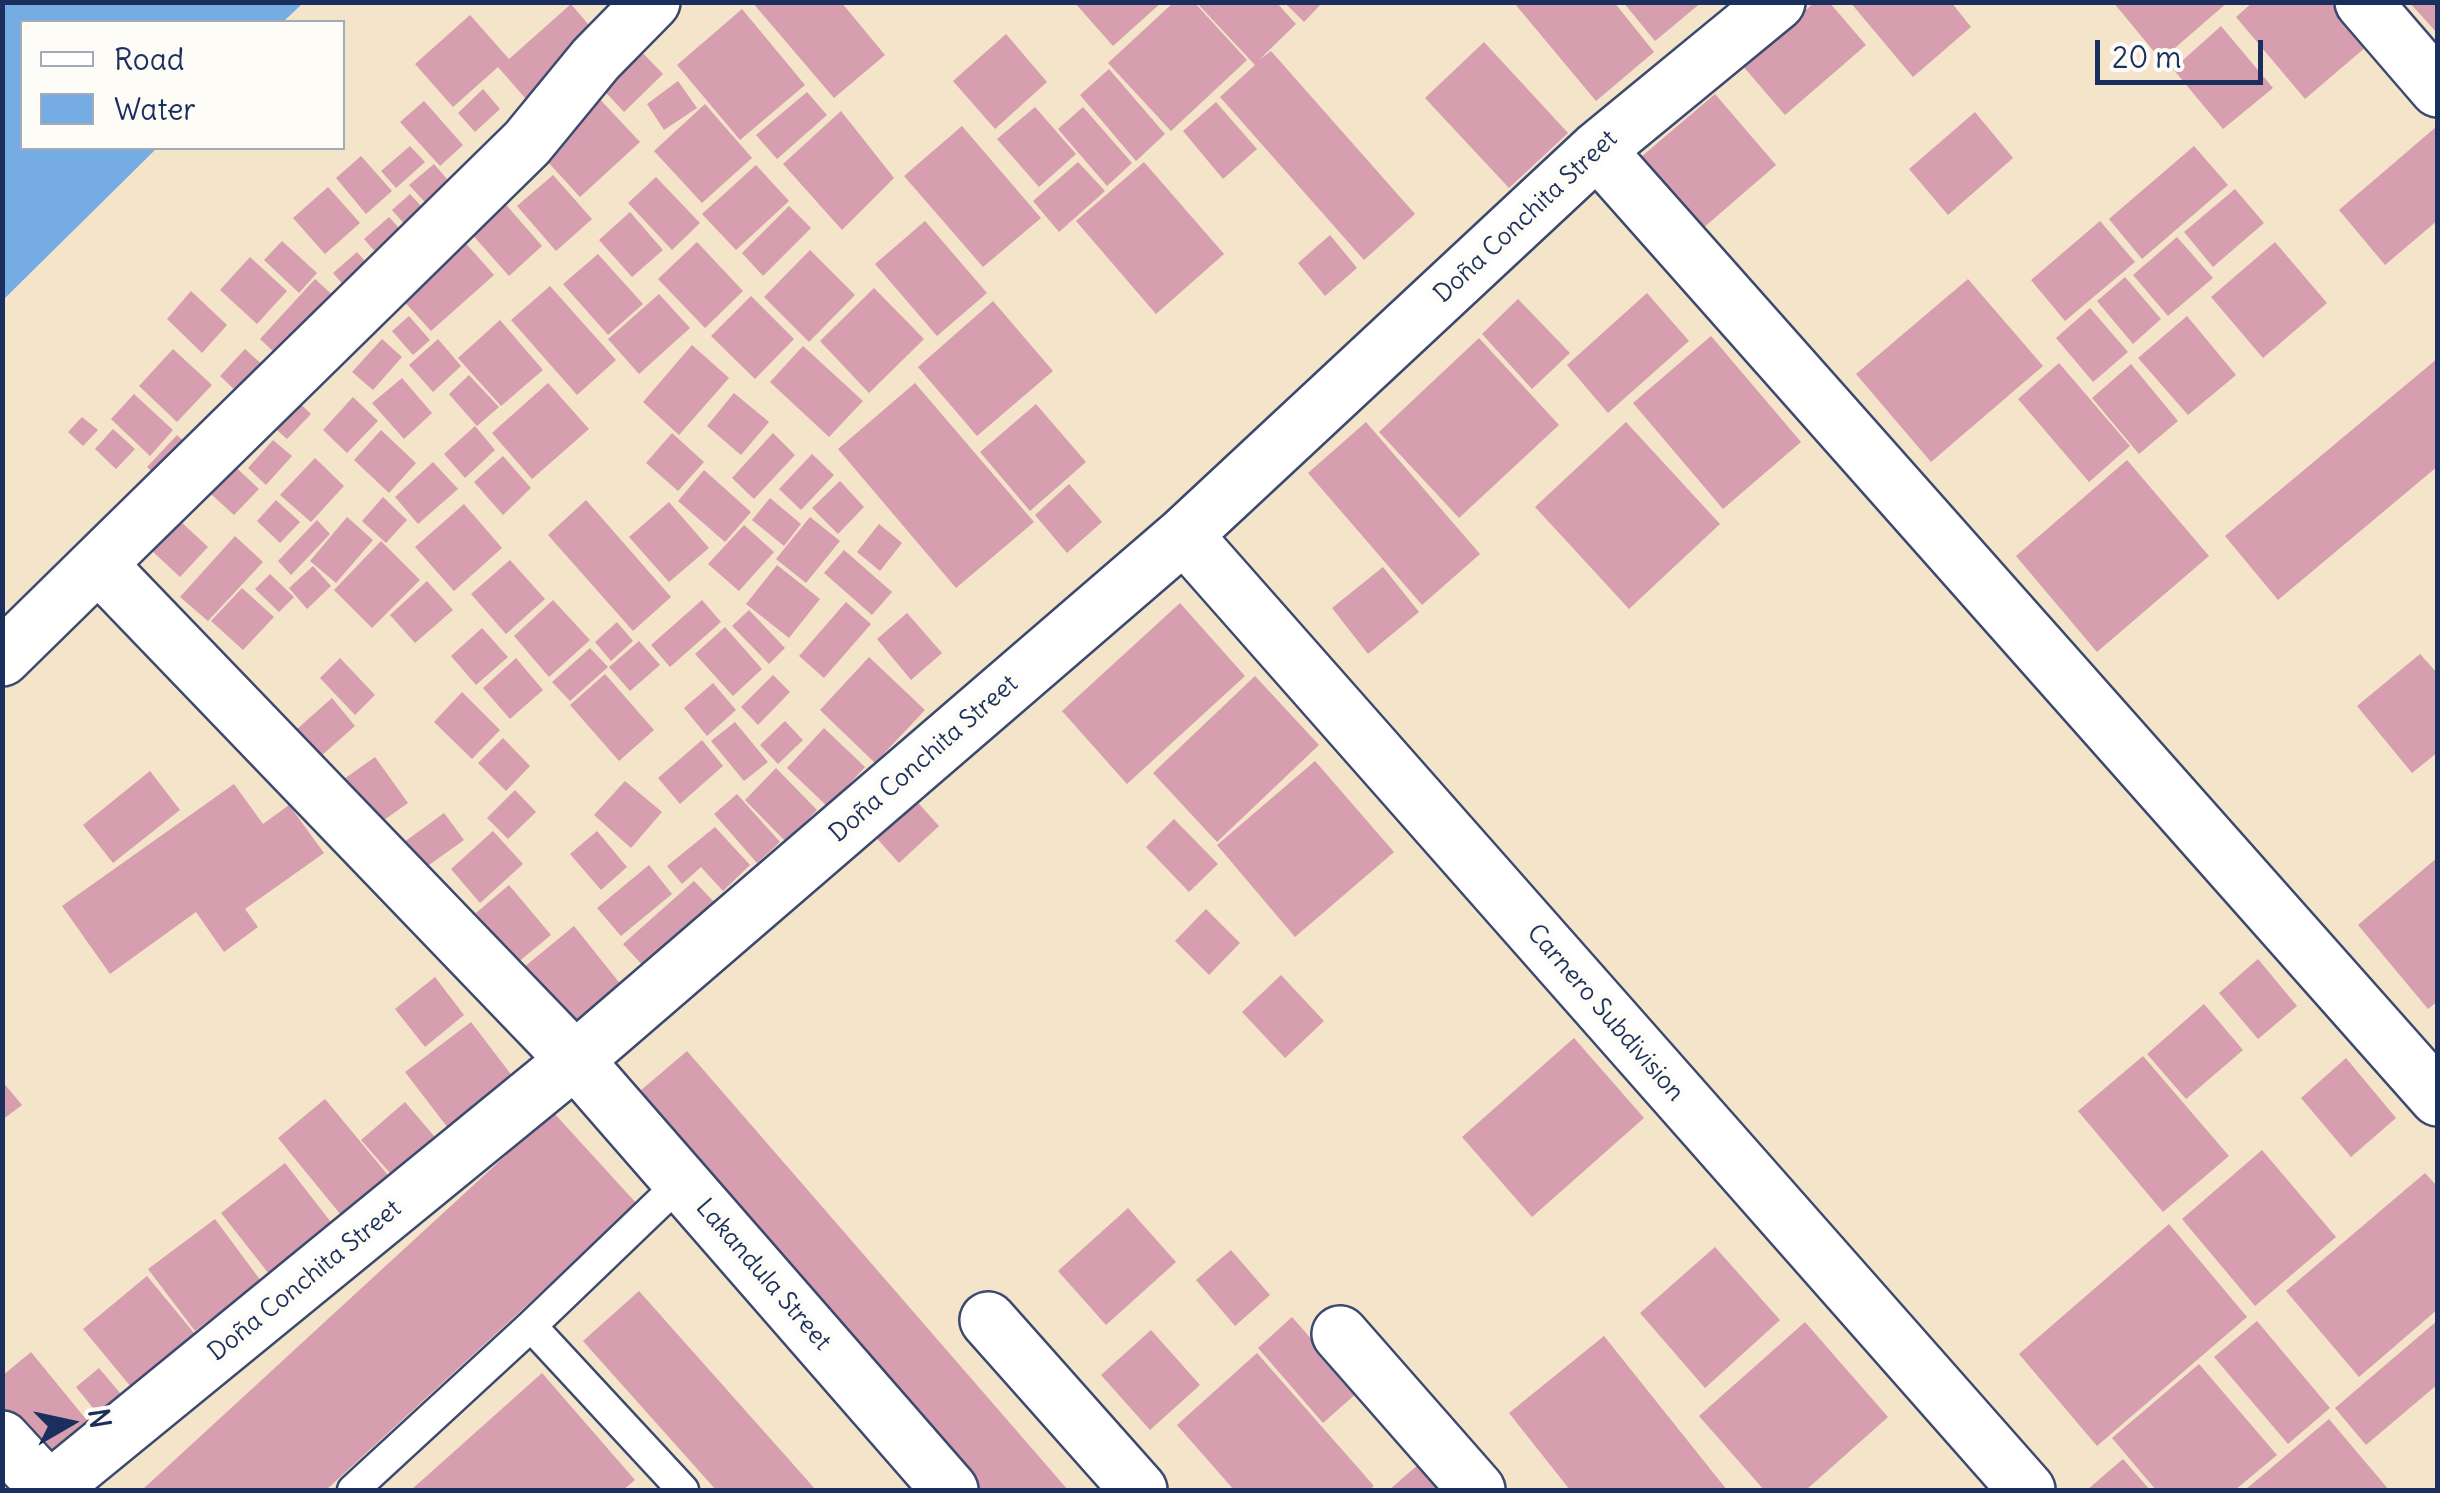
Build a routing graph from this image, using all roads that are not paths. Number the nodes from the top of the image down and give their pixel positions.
1 (652, 2) edge
2 (1778, 2) edge
3 (2363, 2) edge
4 (2438, 89) edge
5 (1597, 150) junction
6 (1184, 535) junction
7 (98, 564) junction
8 (2, 658) edge
9 (575, 1060) junction
10 (2438, 1098) edge
11 (681, 1182) junction
12 (988, 1320) dead end
13 (531, 1326) junction
14 (1340, 1334) dead end
15 (2, 1439) edge
16 (49, 1490) edge
17 (353, 1490) edge
18 (683, 1490) edge
19 (950, 1490) edge
20 (1139, 1490) edge
21 (1476, 1490) edge
22 (2027, 1490) edge

1 - 7 street
2 - 5 street, Doña Conchita Street
3 - 4 street
5 - 6 street, Doña Conchita Street
5 - 10 street
6 - 9 street, Doña Conchita Street
6 - 22 street, Carnero Subdivision
7 - 8 street
7 - 9 street, Lakandula Street
9 - 11 street, Lakandula Street
9 - 16 street, Doña Conchita Street
11 - 13 lane
11 - 19 street, Lakandula Street
12 - 20 street
13 - 17 lane
13 - 18 lane
14 - 21 street
15 - 16 street

